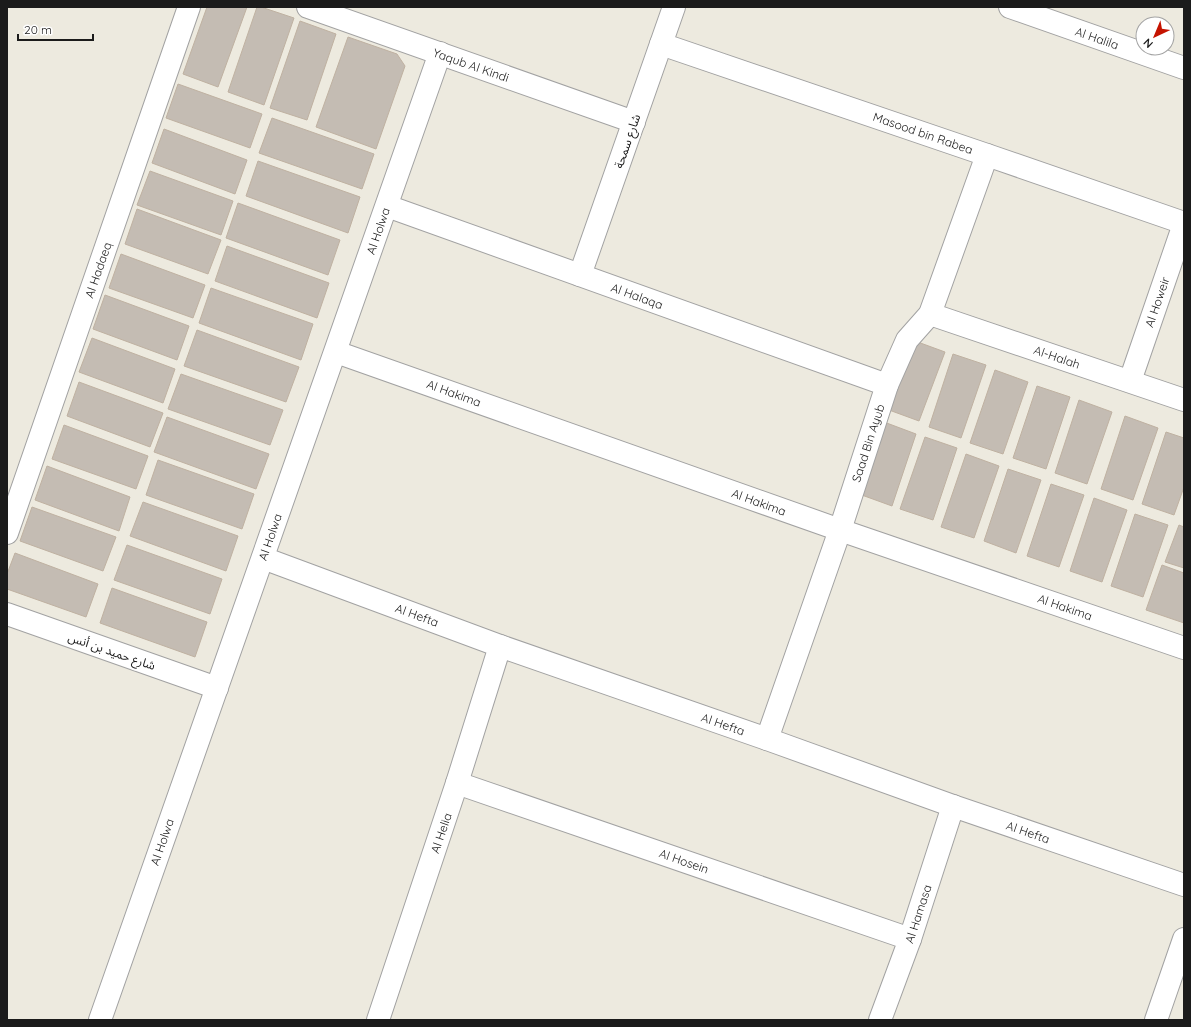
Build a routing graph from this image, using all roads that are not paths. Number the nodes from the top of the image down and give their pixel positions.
1 (189, 7) edge
2 (308, 7) edge
3 (674, 7) edge
4 (1010, 7) edge
5 (660, 44) junction
6 (440, 54) junction
7 (1184, 68) edge
8 (634, 122) junction
9 (987, 154) junction
10 (386, 206) junction
11 (1184, 224) edge
12 (580, 275) junction
13 (930, 314) junction
14 (336, 352) junction
15 (1130, 381) junction
16 (887, 385) junction
17 (1184, 400) edge
18 (840, 530) junction
19 (7, 533) edge
20 (263, 558) junction
21 (7, 614) edge
22 (500, 646) junction
23 (1184, 648) edge
24 (217, 688) junction
25 (767, 739) junction
26 (458, 783) junction
27 (953, 806) junction
28 (1184, 885) edge
29 (1184, 938) edge
30 (910, 939) junction
31 (100, 1020) edge
32 (378, 1020) edge
33 (880, 1020) edge
34 (1156, 1020) edge

1 - 19 street, Al Hadaeq
2 - 6 street, Yaqub Al Kindi
3 - 5 street, شارع سمحة
4 - 7 street, Al Halila
5 - 8 street, شارع سمحة
5 - 9 street, Masood bin Rabea
6 - 8 street, Yaqub Al Kindi
6 - 10 street, Al Holwa
8 - 12 street, شارع سمحة
9 - 11 street, Masood bin Rabea
9 - 13 street, Saad Bin Ayub
10 - 12 street, Al Halaqa
10 - 14 street, Al Holwa
11 - 15 street, Al Howeir
12 - 16 street, Al Halaqa
13 - 15 street, Al-Halah
13 - 16 street, Saad Bin Ayub
14 - 18 street, Al Hakima
14 - 20 street, Al Holwa
15 - 17 street, Al-Halah
16 - 18 street, Saad Bin Ayub
18 - 23 street, Al Hakima
18 - 25 street, Saad Bin Ayub
20 - 22 street, Al Hefta
20 - 24 street, Al Holwa
21 - 24 street, شارع حميد بن أنس
22 - 25 street, Al Hefta
22 - 26 street, Al Helia
24 - 31 street, Al Holwa
25 - 27 street, Al Hefta
26 - 30 street, Al Hosein
26 - 32 street, Al Helia
27 - 28 street, Al Hefta
27 - 30 street, Al Hamasa
29 - 34 street
30 - 33 street, Al Hamasa

